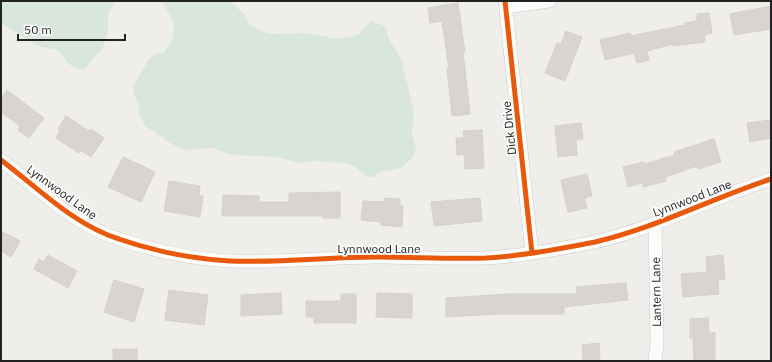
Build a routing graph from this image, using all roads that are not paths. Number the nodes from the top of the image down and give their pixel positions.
1 (549, 1) edge
2 (506, 4) edge
3 (1, 160) edge
4 (771, 180) edge
5 (656, 223) junction
6 (532, 253) junction
7 (655, 361) edge

1 - 2 street
2 - 6 street, Dick Drive
3 - 6 street, Lynnwood Lane
4 - 5 street, Lynnwood Lane
5 - 6 street, Lynnwood Lane
5 - 7 street, Lantern Lane

